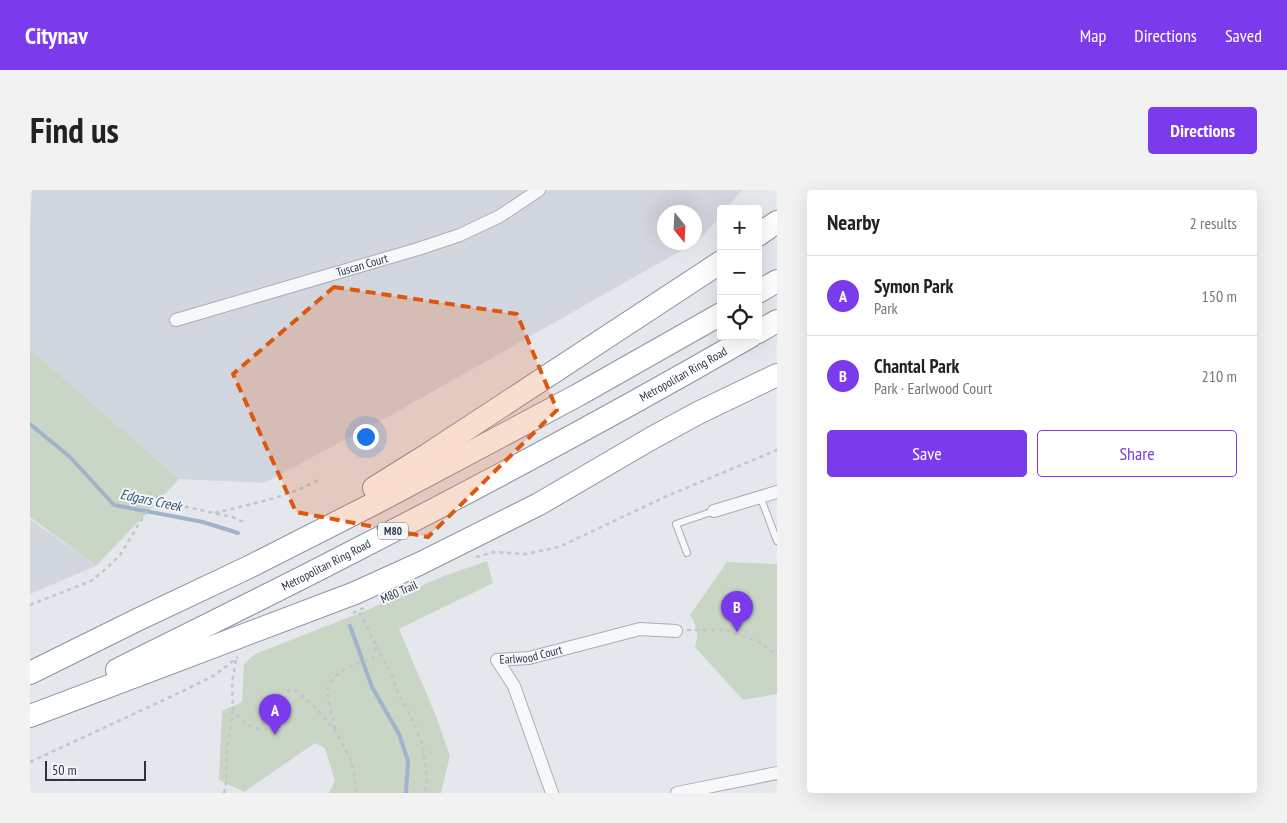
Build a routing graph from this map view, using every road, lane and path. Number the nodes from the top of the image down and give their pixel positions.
1 (539, 190) edge
2 (777, 222) edge
3 (762, 232) edge
4 (717, 265) edge
5 (777, 281) edge
6 (762, 290) edge
7 (717, 316) edge
8 (176, 320) dead end
9 (777, 321) edge
10 (762, 330) edge
11 (744, 340) edge
12 (777, 375) edge
13 (777, 450) edge
14 (318, 480) dead end
15 (148, 492) dead end
16 (777, 492) edge
17 (156, 496) junction
18 (760, 496) junction
19 (714, 511) joint
20 (215, 513) junction
21 (246, 523) dead end
22 (777, 542) edge
23 (687, 553) dead end
24 (473, 558) dead end
25 (249, 567) junction
26 (375, 603) dead end
27 (30, 606) edge
28 (360, 613) dead end
29 (348, 614) dead end
30 (676, 631) joint
31 (376, 646) junction
32 (244, 654) dead end
33 (777, 655) edge
34 (236, 659) junction
35 (30, 673) edge
36 (232, 711) junction
37 (30, 715) edge
38 (335, 730) junction
39 (30, 762) edge
40 (777, 773) edge
41 (224, 793) edge
42 (357, 793) edge
43 (425, 793) edge
44 (552, 793) edge
45 (676, 793) edge

1 - 8 street, Tuscan Court
2 - 3 highway
4 - 25 highway
5 - 6 highway
7 - 25 highway, M80
9 - 10 highway
11 - 37 highway, Metropolitan Ring Road / M80
12 - 37 highway
13 - 24 path
14 - 20 path
15 - 17 path
16 - 18 street
17 - 20 path
17 - 27 path
18 - 19 street
18 - 22 lane
19 - 23 lane
20 - 21 path
25 - 35 highway, M80
26 - 29 path, M80 Trail, bridge
28 - 31 path
30 - 33 path
30 - 44 street, Earlwood Court
31 - 38 path
31 - 43 path
32 - 34 path
34 - 36 path
34 - 39 path
36 - 38 path
36 - 41 path
38 - 42 path
40 - 45 street

